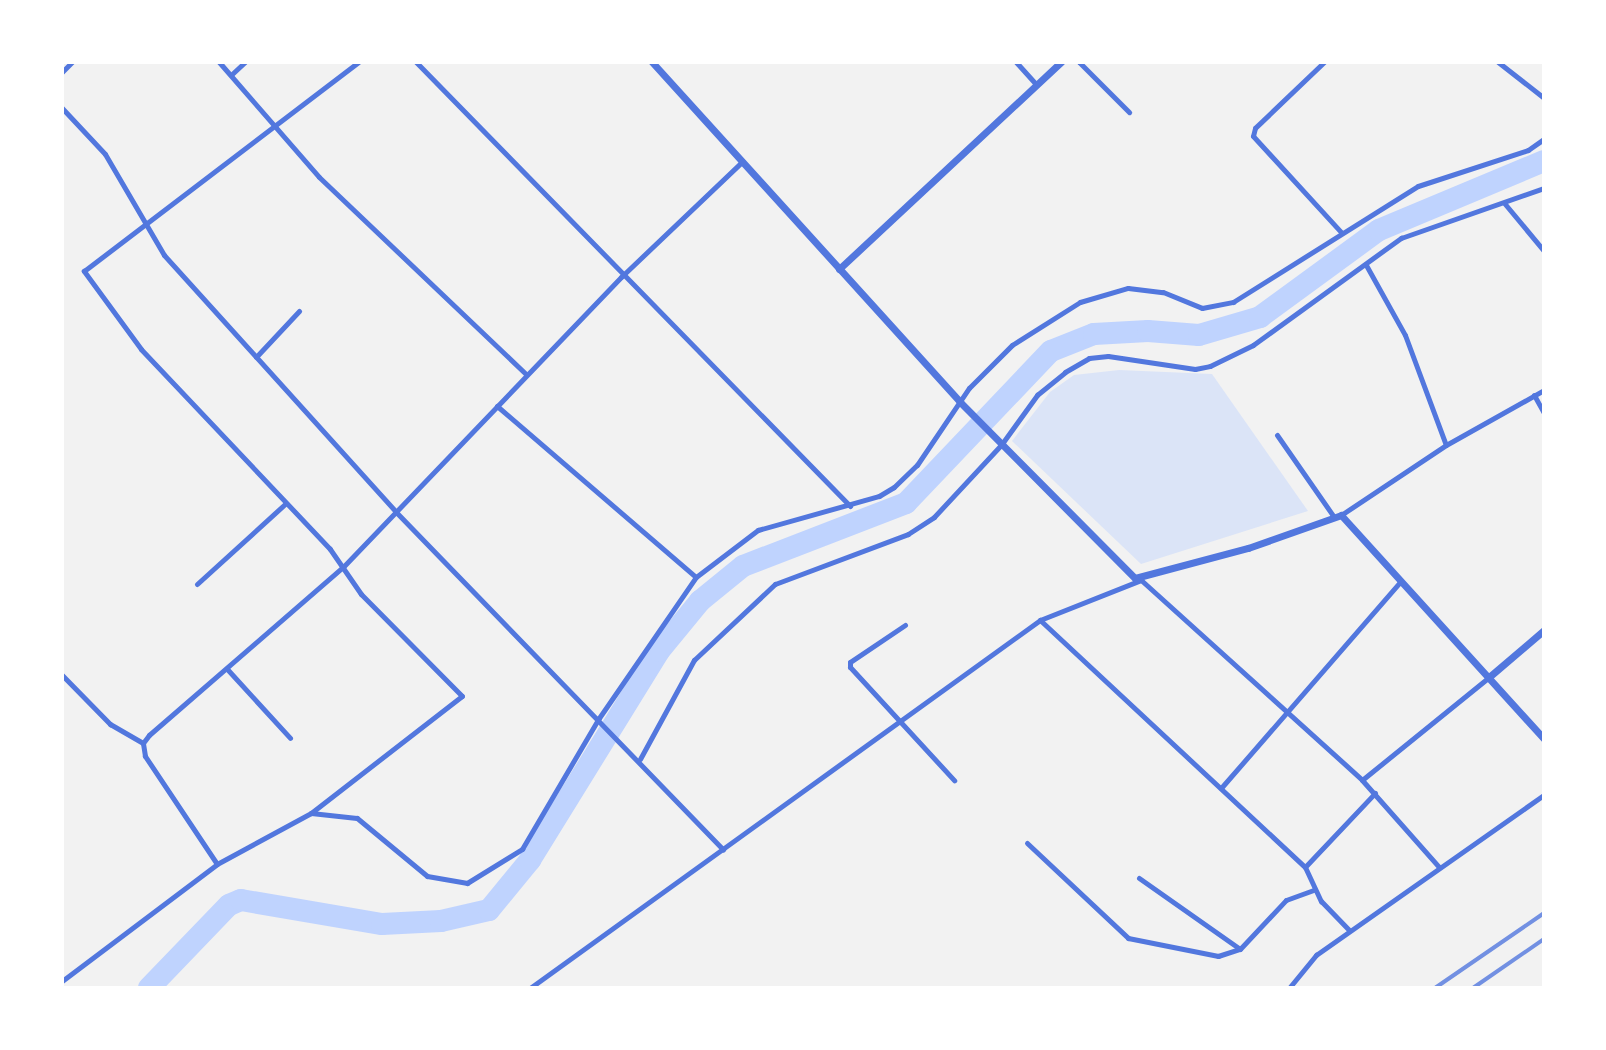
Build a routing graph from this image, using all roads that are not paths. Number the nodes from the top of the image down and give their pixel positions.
1 (72, 62) edge
2 (219, 62) edge
3 (245, 62) edge
4 (358, 62) edge
5 (416, 62) edge
6 (652, 62) edge
7 (1016, 62) edge
8 (1061, 62) edge
9 (1079, 62) edge
10 (1324, 62) edge
11 (1498, 62) edge
12 (62, 72) edge
13 (232, 74) junction
14 (1037, 85) junction
15 (1544, 98) edge
16 (62, 108) edge
17 (1129, 112) dead end
18 (272, 124) junction
19 (1544, 139) edge
20 (743, 161) junction
21 (1544, 188) edge
22 (1505, 204) junction
23 (145, 222) junction
24 (1341, 233) junction
25 (1544, 251) edge
26 (1366, 265) junction
27 (839, 269) junction
28 (621, 277) junction
29 (299, 311) dead end
30 (256, 357) junction
31 (526, 374) junction
32 (1544, 390) edge
33 (1534, 395) junction
34 (961, 402) junction
35 (497, 406) junction
36 (1544, 413) edge
37 (1277, 435) dead end
38 (1001, 445) junction
39 (1446, 445) junction
40 (286, 503) junction
41 (850, 506) junction
42 (396, 512) junction
43 (1337, 516) junction
44 (343, 567) junction
45 (696, 577) junction
46 (1141, 580) junction
47 (1401, 581) junction
48 (197, 584) dead end
49 (1040, 620) junction
50 (905, 625) dead end
51 (1544, 630) edge
52 (228, 670) junction
53 (62, 675) edge
54 (1489, 677) junction
55 (1288, 710) junction
56 (599, 718) junction
57 (902, 719) junction
58 (290, 738) dead end
59 (1544, 739) edge
60 (143, 743) junction
61 (640, 759) junction
62 (954, 780) dead end
63 (1362, 780) junction
64 (1221, 788) junction
65 (1375, 793) junction
66 (1544, 795) edge
67 (311, 813) junction
68 (1027, 843) dead end
69 (723, 849) junction
70 (217, 864) junction
71 (1305, 867) junction
72 (1439, 867) junction
73 (1139, 878) dead end
74 (1314, 890) junction
75 (1349, 930) junction
76 (1240, 949) junction
77 (62, 981) edge
78 (530, 988) edge
79 (1289, 988) edge

1 - 12 street
2 - 13 street
3 - 13 street
4 - 18 street
5 - 28 street
6 - 20 street
7 - 14 street
8 - 14 street
9 - 17 street
10 - 24 street
11 - 15 street
13 - 18 street
14 - 27 street
16 - 23 street
18 - 23 street
18 - 31 street
19 - 24 street
20 - 27 street
20 - 28 street
21 - 22 street
22 - 25 street
22 - 26 street
23 - 30 street
23 - 40 street
24 - 34 street
26 - 38 street
26 - 39 street
27 - 34 street
28 - 31 street
28 - 41 street
29 - 30 street
30 - 42 street
31 - 35 street
32 - 33 street
33 - 36 street
33 - 39 street
34 - 38 street
34 - 41 street
35 - 42 street
35 - 45 street
37 - 43 street
38 - 46 street
38 - 61 street
39 - 43 street
40 - 44 street
40 - 48 street
41 - 45 street
42 - 44 street
42 - 56 street
43 - 46 street
43 - 47 street
44 - 52 street
44 - 67 street
45 - 56 street
46 - 49 street
46 - 55 street
47 - 54 street
47 - 55 street
49 - 57 street
49 - 64 street
50 - 57 street
51 - 54 street
52 - 58 street
52 - 60 street
53 - 60 street
54 - 59 street
54 - 63 street
55 - 63 street
55 - 64 street
56 - 61 street
56 - 67 street
57 - 62 street
57 - 69 street
60 - 70 street
61 - 69 street
63 - 65 street
64 - 71 street
65 - 71 street
65 - 72 street
66 - 72 street
67 - 70 street
68 - 76 street
69 - 78 street
70 - 77 street
71 - 74 street
72 - 75 street
73 - 76 street
74 - 75 street
74 - 76 street
75 - 79 street

